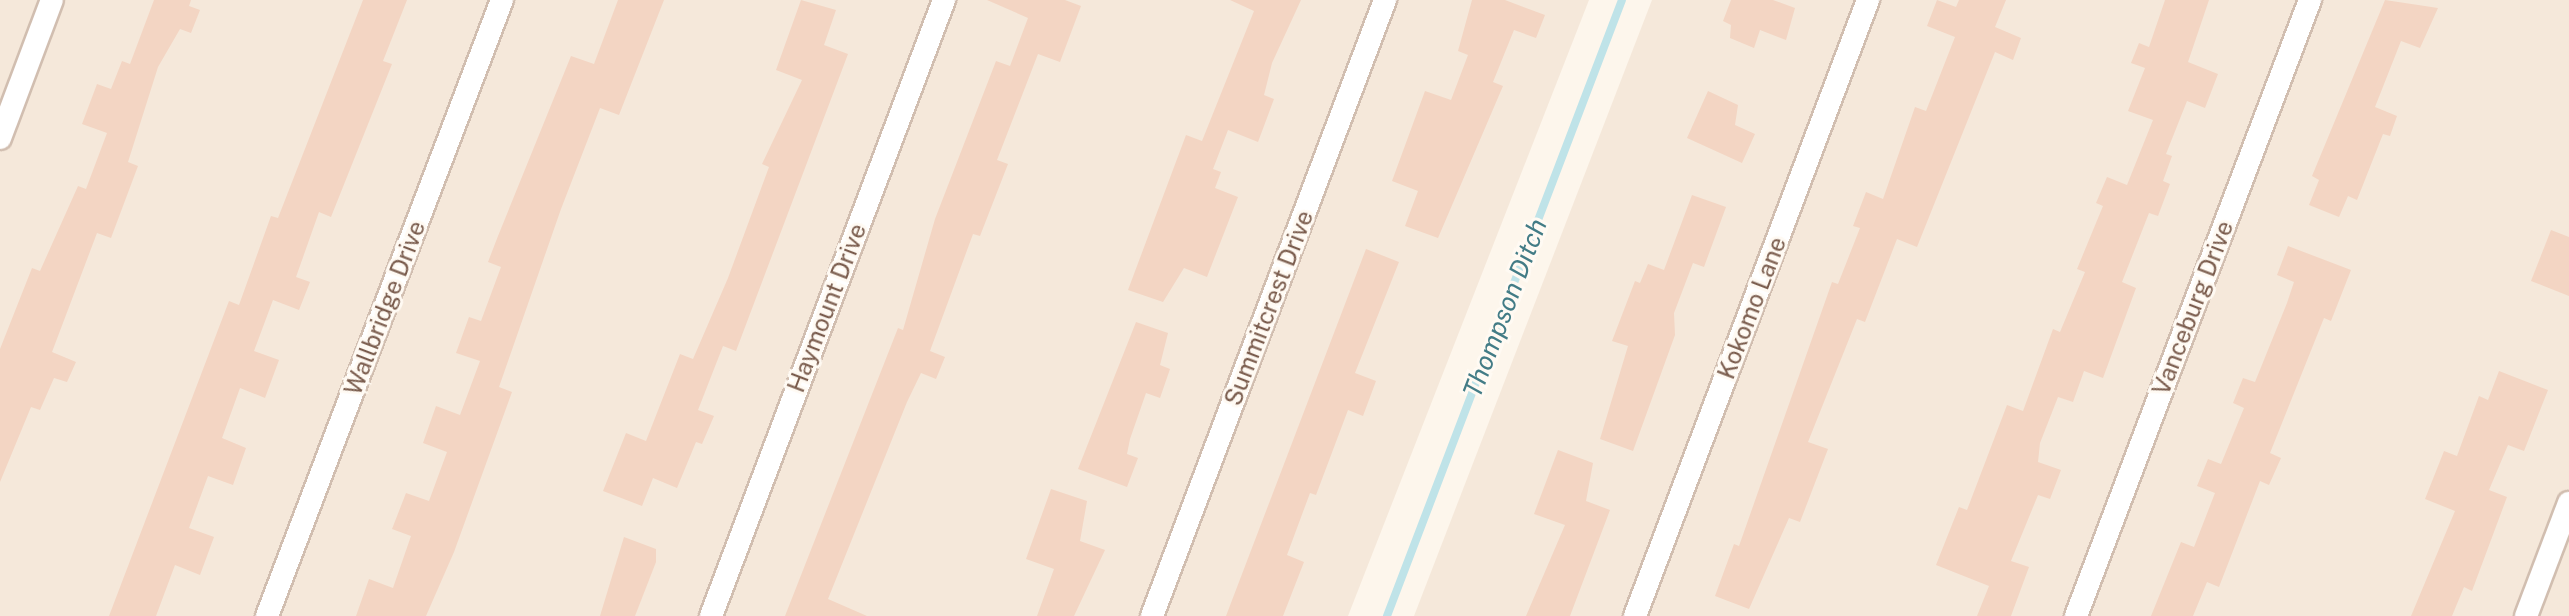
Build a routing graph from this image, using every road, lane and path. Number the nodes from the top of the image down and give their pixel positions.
1 (52, 0) edge
2 (502, 0) edge
3 (944, 0) edge
4 (1385, 0) edge
5 (1868, 0) edge
6 (2310, 0) edge
7 (0, 138) edge
8 (2569, 503) edge
9 (267, 616) edge
10 (711, 616) edge
11 (1152, 616) edge
12 (1635, 616) edge
13 (2076, 616) edge
14 (2526, 616) edge

1 - 7 street
2 - 9 street, Wallbridge Drive
3 - 10 street, Haymount Drive
4 - 11 street, Summitcrest Drive
5 - 12 street, Kokomo Lane
6 - 13 street, Vanceburg Drive
8 - 14 street

